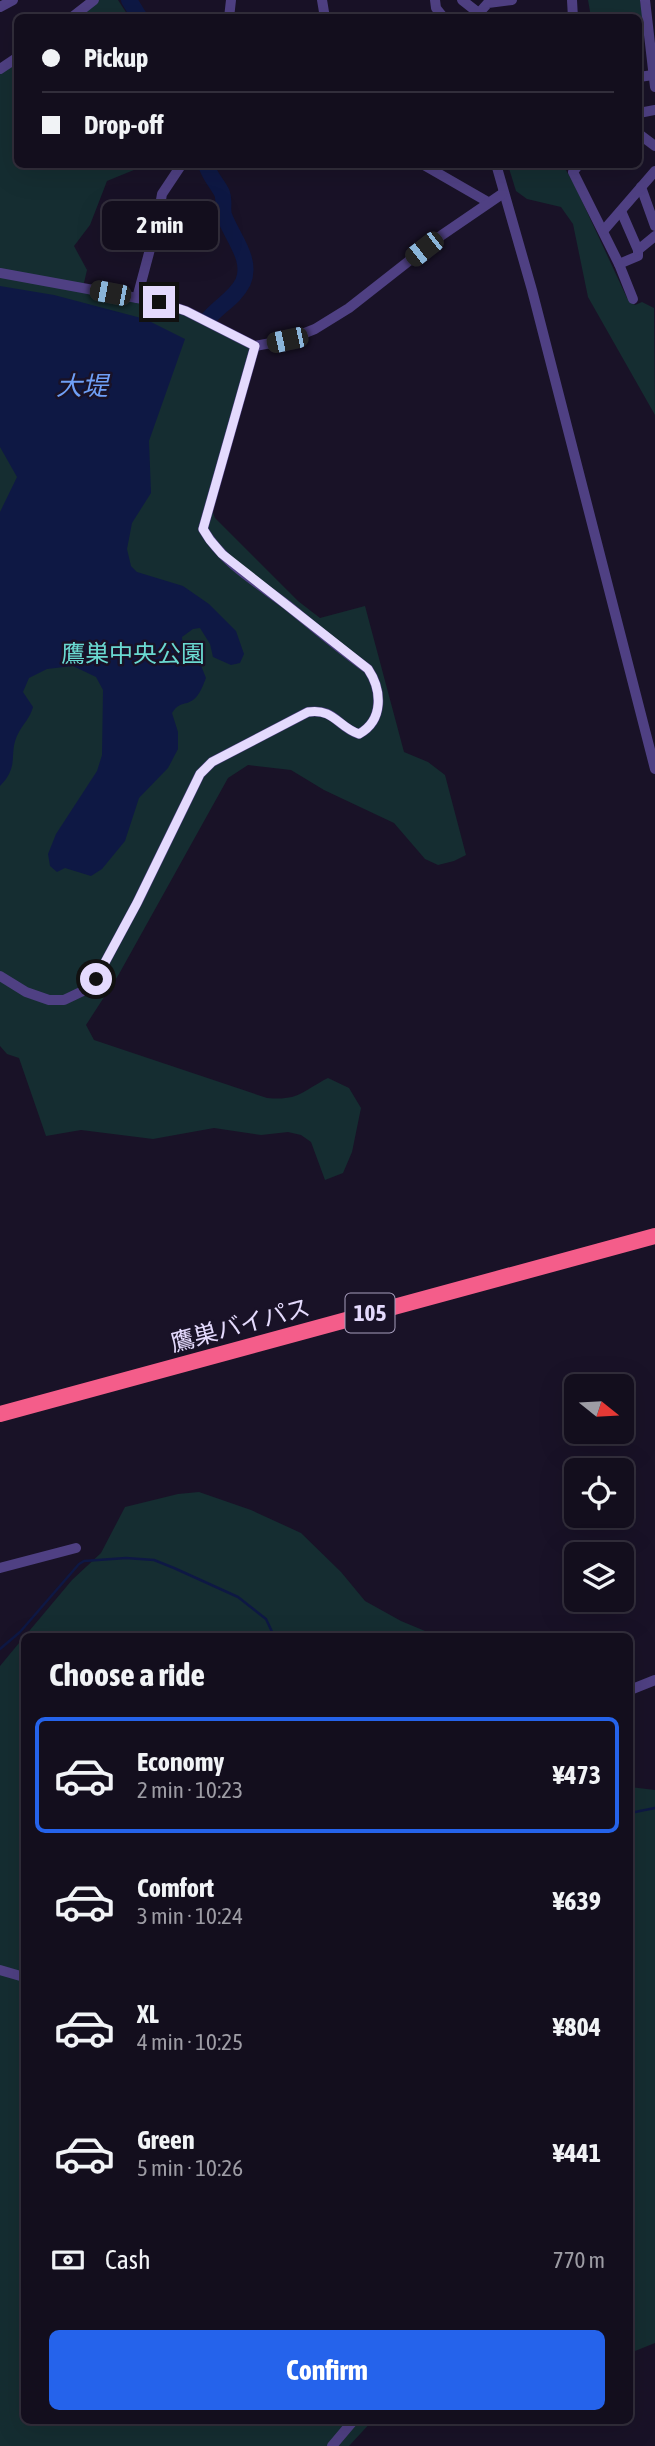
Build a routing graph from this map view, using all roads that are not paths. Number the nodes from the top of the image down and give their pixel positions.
1 (13, 0) edge
2 (94, 0) edge
3 (462, 0) edge
4 (512, 0) edge
5 (645, 0) edge
6 (488, 2) edge
7 (0, 7) edge
8 (76, 14) edge
9 (481, 14) edge
10 (644, 35) edge
11 (653, 75) junction
12 (642, 77) edge
13 (655, 87) edge
14 (179, 168) edge
15 (429, 168) edge
16 (497, 168) edge
17 (576, 168) edge
18 (655, 171) edge
19 (641, 187) junction
20 (502, 194) junction
21 (488, 202) junction
22 (621, 211) junction
23 (655, 226) edge
24 (604, 230) junction
25 (655, 236) edge
26 (638, 250) junction
27 (619, 264) junction
28 (0, 273) edge
29 (137, 298) junction
30 (634, 299) dead end
31 (255, 346) junction
32 (655, 769) edge
33 (0, 976) edge
34 (655, 1236) edge
35 (0, 1413) edge
36 (76, 1548) dead end
37 (0, 1568) edge
38 (655, 1680) edge
39 (633, 1688) edge
40 (0, 1970) edge
41 (21, 1976) edge
42 (351, 2424) edge
43 (332, 2446) edge

1 - 7 street
2 - 8 street
3 - 9 street
4 - 6 street
5 - 10 street
10 - 11 street
11 - 12 street
11 - 13 street
14 - 29 street
15 - 21 street
16 - 20 street
17 - 24 street
18 - 19 street
19 - 22 street
19 - 23 street
20 - 21 street
20 - 32 street
21 - 31 street
22 - 24 street
22 - 26 street
24 - 27 street
25 - 26 street
26 - 27 street
27 - 30 street
28 - 29 street
29 - 31 street
31 - 33 street
34 - 35 highway, 鷹巣バイパス / 105
36 - 37 street
38 - 39 street
40 - 41 street
42 - 43 street

